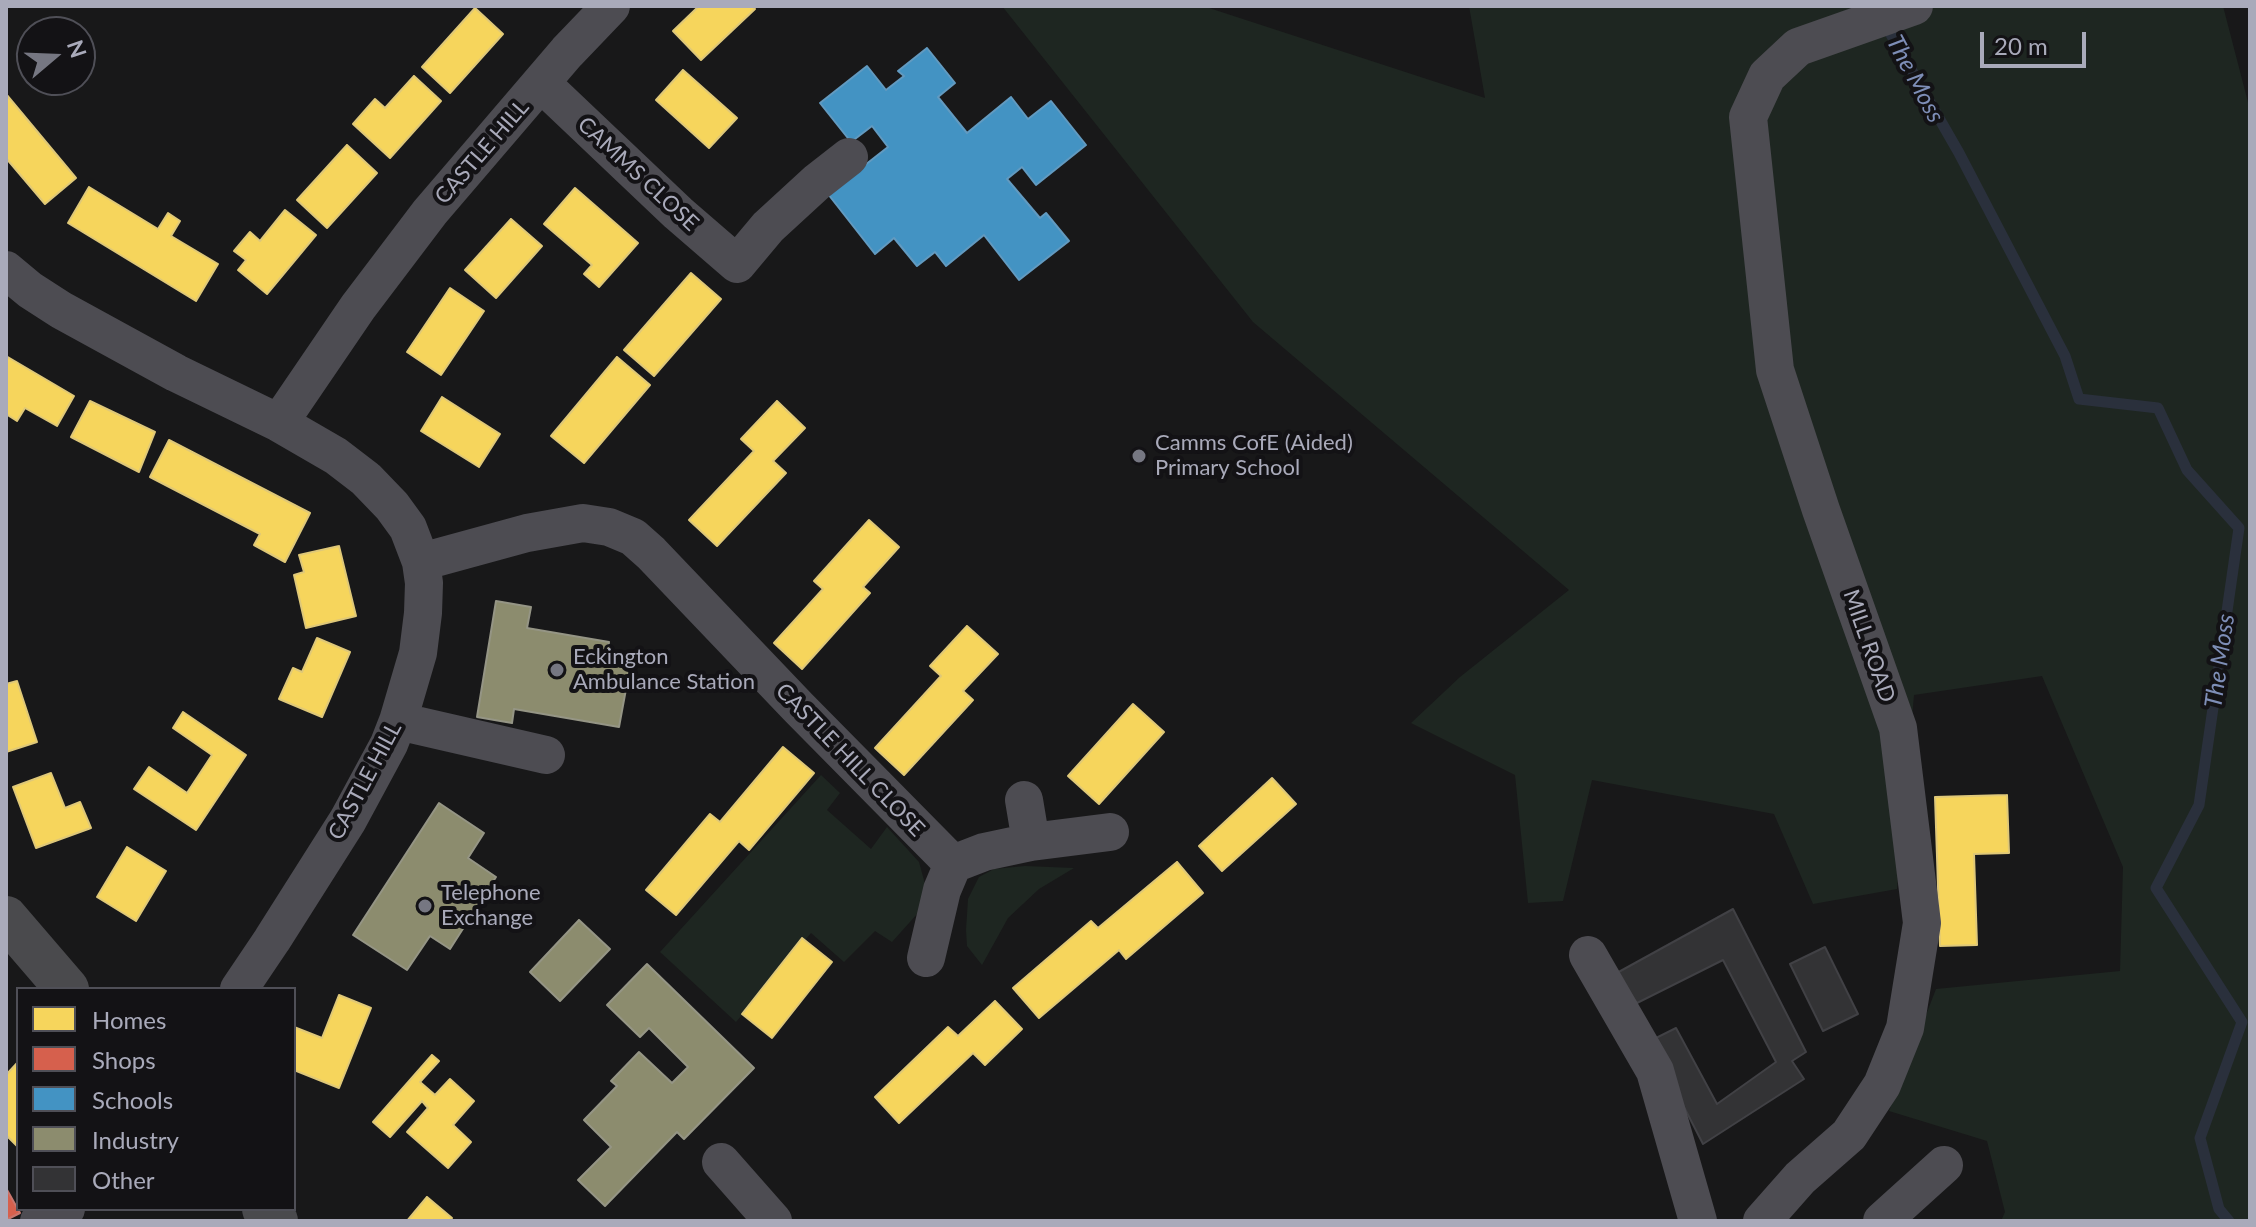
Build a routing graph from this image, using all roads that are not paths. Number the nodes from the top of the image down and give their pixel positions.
1 (611, 6) edge
2 (1913, 6) edge
3 (541, 83) junction
4 (849, 157) dead end
5 (6, 270) edge
6 (279, 423) junction
7 (421, 562) junction
8 (398, 721) junction
9 (546, 755) dead end
10 (1024, 800) dead end
11 (1110, 832) dead end
12 (1031, 842) junction
13 (953, 864) junction
14 (6, 918) edge
15 (1588, 955) dead end
16 (926, 958) dead end
17 (65, 987) edge
18 (240, 987) edge
19 (721, 1162) dead end
20 (1944, 1165) dead end
21 (62, 1211) edge
22 (39, 1221) edge
23 (773, 1221) edge
24 (1698, 1221) edge
25 (1762, 1221) edge
26 (1882, 1221) edge

1 - 3 street, CASTLE HILL
2 - 25 street, MILL ROAD
3 - 4 street, CAMMS CLOSE
3 - 6 street, CASTLE HILL
5 - 6 street, CASTLE HILL
6 - 7 street, CASTLE HILL
7 - 8 street, CASTLE HILL
7 - 13 street, CASTLE HILL CLOSE
8 - 9 street
8 - 18 street, CASTLE HILL
10 - 12 street
11 - 12 street
12 - 13 street
13 - 16 street
14 - 17 main road
15 - 24 street
19 - 23 street
20 - 26 street
21 - 22 street

